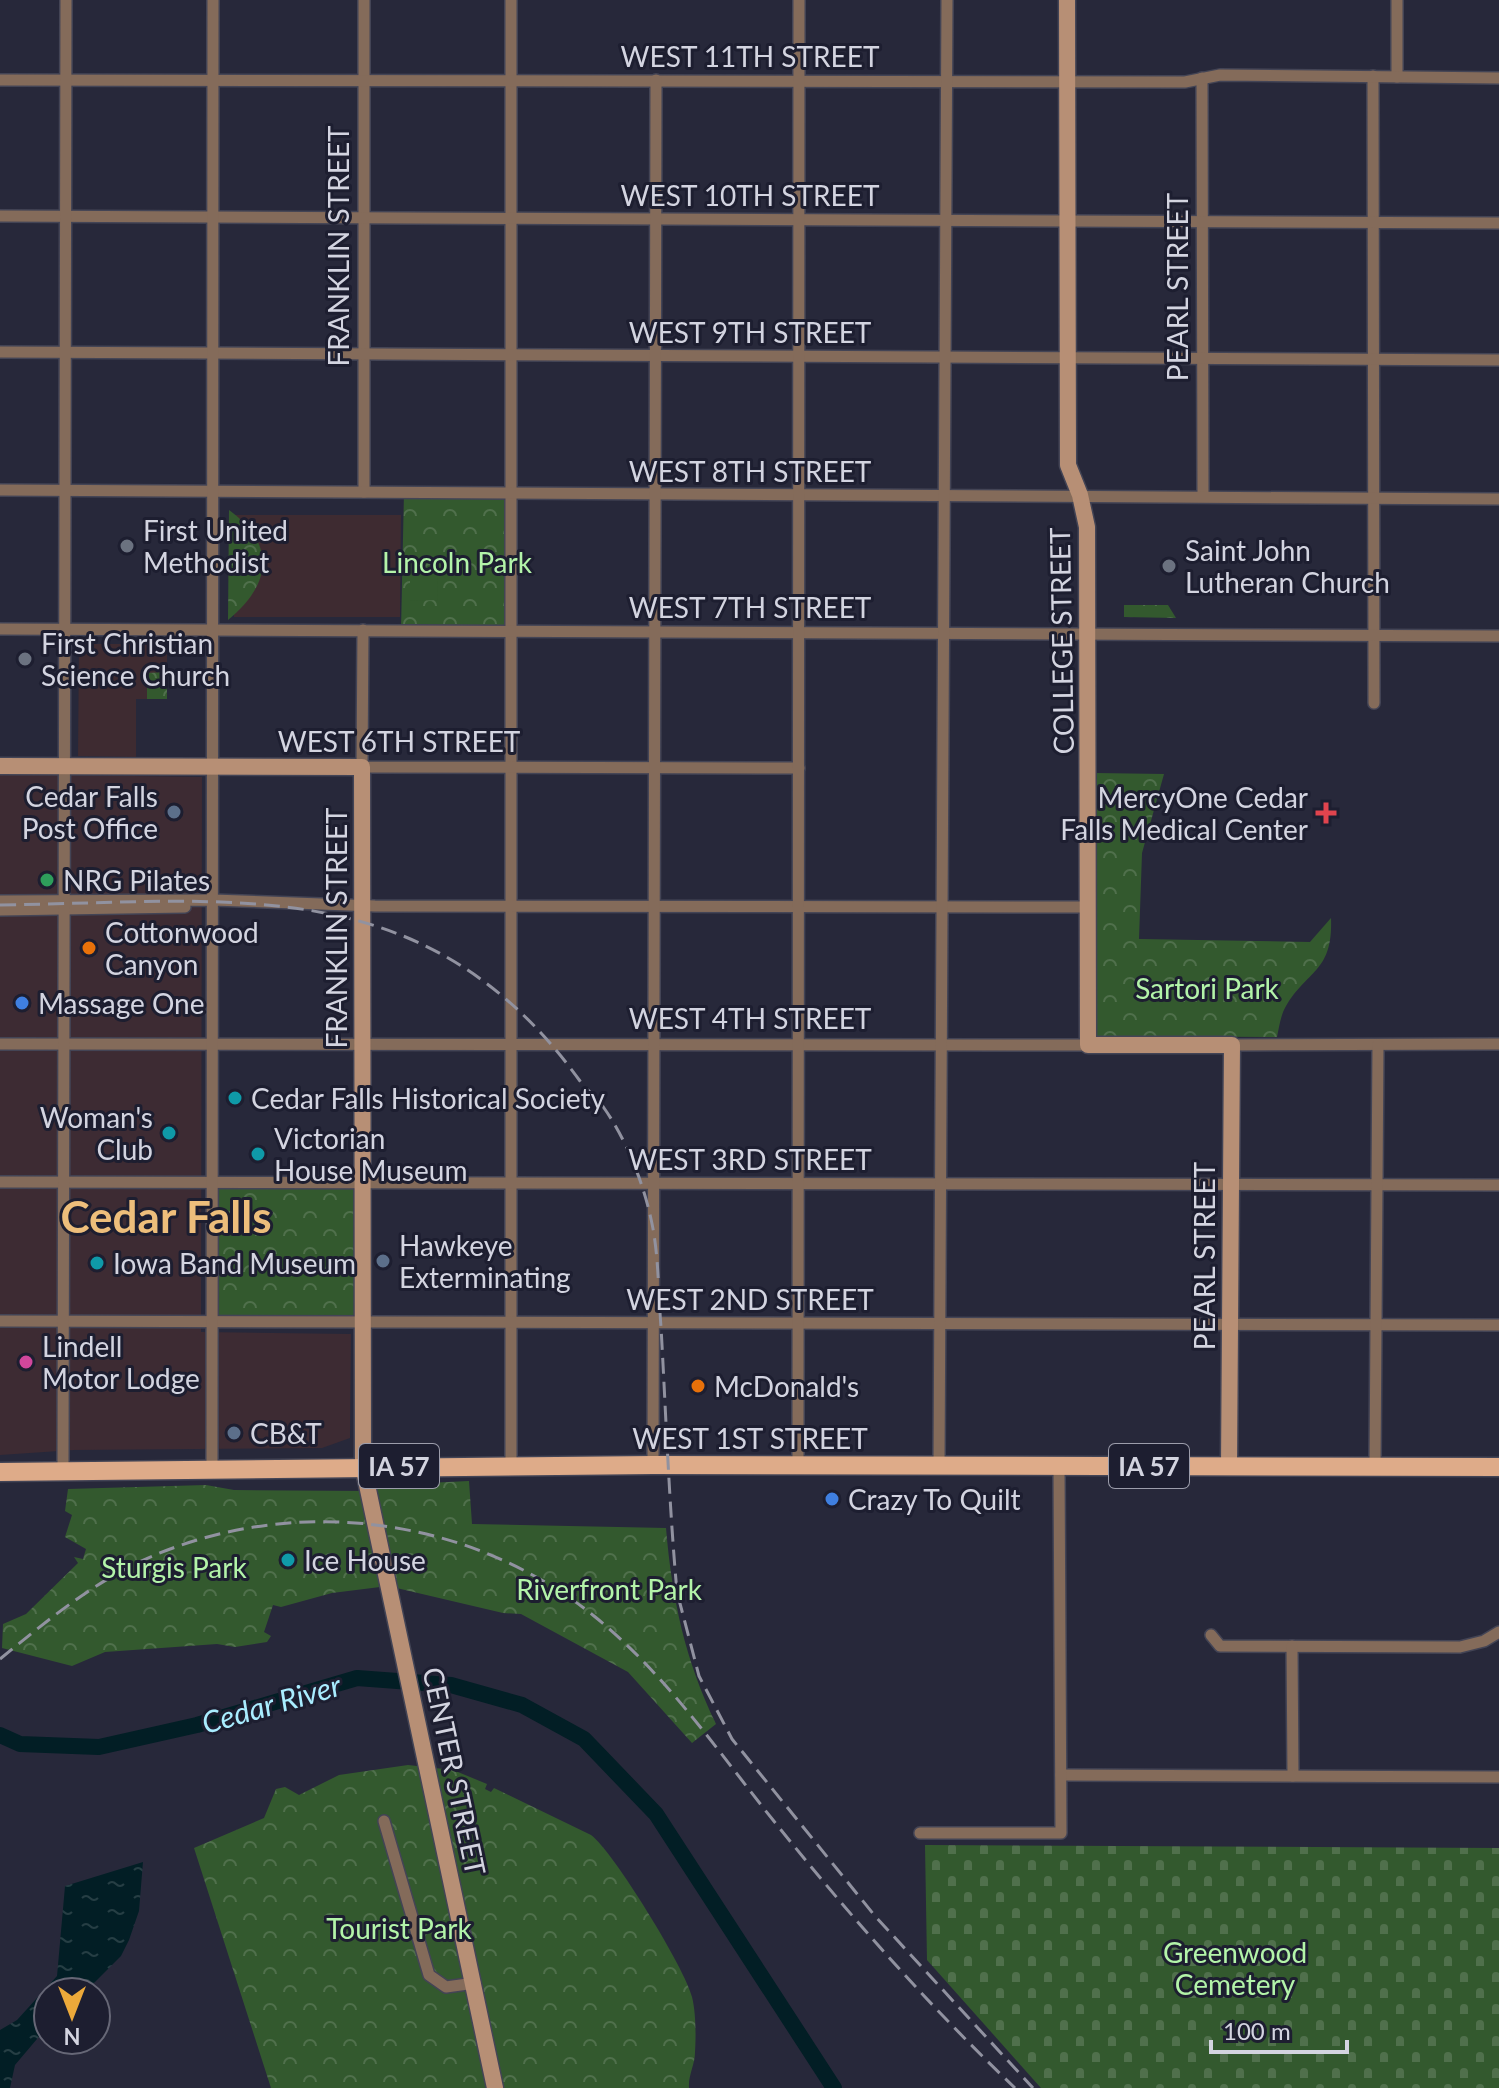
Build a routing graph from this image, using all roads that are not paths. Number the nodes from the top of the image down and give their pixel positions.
1 (66, 0) edge
2 (213, 0) edge
3 (364, 0) edge
4 (511, 0) edge
5 (799, 0) edge
6 (947, 0) edge
7 (1067, 0) edge
8 (1397, 0) edge
9 (1373, 76) junction
10 (1397, 77) junction
11 (1202, 78) junction
12 (1499, 78) edge
13 (0, 80) edge
14 (65, 80) junction
15 (213, 80) junction
16 (364, 80) junction
17 (511, 80) junction
18 (656, 80) junction
19 (799, 80) junction
20 (946, 81) junction
21 (1068, 81) junction
22 (0, 216) edge
23 (65, 216) junction
24 (213, 216) junction
25 (364, 217) junction
26 (511, 218) junction
27 (655, 219) junction
28 (799, 219) junction
29 (945, 220) junction
30 (1068, 221) junction
31 (1202, 221) junction
32 (1374, 222) junction
33 (1499, 223) edge
34 (0, 352) edge
35 (65, 353) junction
36 (213, 353) junction
37 (364, 354) junction
38 (511, 355) junction
39 (655, 356) junction
40 (799, 357) junction
41 (945, 357) junction
42 (1068, 358) junction
43 (1203, 359) junction
44 (1374, 360) junction
45 (1499, 360) edge
46 (0, 490) edge
47 (65, 491) junction
48 (213, 492) junction
49 (364, 492) junction
50 (511, 493) junction
51 (654, 494) junction
52 (799, 495) junction
53 (1080, 495) junction
54 (1203, 495) junction
55 (944, 496) junction
56 (1374, 498) junction
57 (1499, 499) edge
58 (0, 629) edge
59 (213, 629) junction
60 (65, 630) junction
61 (363, 630) junction
62 (511, 630) junction
63 (653, 630) junction
64 (799, 631) junction
65 (943, 632) junction
66 (1088, 632) junction
67 (1374, 634) junction
68 (1499, 636) edge
69 (1374, 703) dead end
70 (0, 766) edge
71 (64, 766) junction
72 (213, 767) junction
73 (362, 767) junction
74 (510, 767) junction
75 (653, 768) junction
76 (799, 768) junction
77 (0, 901) edge
78 (213, 903) junction
79 (64, 904) junction
80 (362, 906) junction
81 (511, 906) junction
82 (652, 906) junction
83 (799, 906) junction
84 (942, 907) junction
85 (1088, 907) junction
86 (0, 910) edge
87 (0, 1044) edge
88 (64, 1044) junction
89 (213, 1044) junction
90 (362, 1044) junction
91 (511, 1044) junction
92 (652, 1044) junction
93 (798, 1044) junction
94 (1499, 1044) edge
95 (941, 1045) junction
96 (1088, 1045) junction
97 (1232, 1045) junction
98 (1378, 1045) junction
99 (0, 1182) edge
100 (64, 1182) junction
101 (213, 1182) junction
102 (362, 1182) junction
103 (511, 1183) junction
104 (651, 1183) junction
105 (798, 1184) junction
106 (940, 1184) junction
107 (1231, 1185) junction
108 (1377, 1185) junction
109 (1499, 1185) edge
110 (0, 1321) edge
111 (64, 1321) junction
112 (213, 1321) junction
113 (363, 1322) junction
114 (511, 1322) junction
115 (651, 1323) junction
116 (798, 1323) junction
117 (940, 1323) junction
118 (1230, 1324) junction
119 (1376, 1325) junction
120 (1499, 1325) edge
121 (653, 1465) junction
122 (363, 1466) junction
123 (511, 1466) junction
124 (798, 1466) junction
125 (939, 1466) junction
126 (1059, 1466) junction
127 (1375, 1466) junction
128 (212, 1467) junction
129 (1229, 1467) junction
130 (1499, 1467) edge
131 (63, 1470) junction
132 (0, 1472) edge
133 (1499, 1632) edge
134 (1211, 1635) dead end
135 (1292, 1646) junction
136 (1061, 1775) junction
137 (1293, 1776) junction
138 (1499, 1777) edge
139 (384, 1821) dead end
140 (920, 1833) dead end
141 (475, 1983) junction
142 (495, 2088) edge

1 - 14 street
2 - 15 street
3 - 16 street, FRANKLIN STREET
4 - 17 street
5 - 19 street
6 - 20 street
7 - 21 street, COLLEGE STREET
8 - 10 street
9 - 10 street, WEST 11TH STREET
9 - 11 street, WEST 11TH STREET
9 - 32 street
10 - 12 street, WEST 11TH STREET
11 - 21 street, WEST 11TH STREET
11 - 31 street, PEARL STREET
13 - 14 street, WEST 11TH STREET
14 - 15 street, WEST 11TH STREET
14 - 23 street
15 - 16 street, WEST 11TH STREET
15 - 24 street
16 - 17 street, WEST 11TH STREET
16 - 25 street, FRANKLIN STREET
17 - 18 street, WEST 11TH STREET
17 - 26 street
18 - 19 street, WEST 11TH STREET
18 - 27 street
19 - 20 street, WEST 11TH STREET
19 - 28 street
20 - 21 street, WEST 11TH STREET
20 - 29 street
21 - 30 street, COLLEGE STREET
22 - 23 street, WEST 10TH STREET
23 - 24 street, WEST 10TH STREET
23 - 35 street
24 - 25 street, WEST 10TH STREET
24 - 36 street
25 - 26 street, WEST 10TH STREET
25 - 37 street, FRANKLIN STREET
26 - 27 street, WEST 10TH STREET
26 - 38 street
27 - 28 street, WEST 10TH STREET
27 - 39 street
28 - 29 street, WEST 10TH STREET
28 - 40 street
29 - 30 street, WEST 10TH STREET
29 - 41 street
30 - 31 street, WEST 10TH STREET
30 - 42 street, COLLEGE STREET
31 - 32 street, WEST 10TH STREET
31 - 43 street, PEARL STREET
32 - 33 street, WEST 10TH STREET
32 - 44 street
34 - 35 street, WEST 9TH STREET
35 - 36 street, WEST 9TH STREET
35 - 47 street
36 - 37 street, WEST 9TH STREET
36 - 48 street
37 - 38 street, WEST 9TH STREET
37 - 49 street, FRANKLIN STREET
38 - 39 street, WEST 9TH STREET
38 - 50 street
39 - 40 street, WEST 9TH STREET
39 - 51 street
40 - 41 street, WEST 9TH STREET
40 - 52 street
41 - 42 street, WEST 9TH STREET
41 - 55 street
42 - 43 street, WEST 9TH STREET
42 - 53 street, COLLEGE STREET
43 - 44 street, WEST 9TH STREET
43 - 54 street, PEARL STREET
44 - 45 street, WEST 9TH STREET
44 - 56 street
46 - 47 street, WEST 8TH STREET
47 - 48 street, WEST 8TH STREET
47 - 60 street
48 - 49 street, WEST 8TH STREET
48 - 59 street
49 - 50 street, WEST 8TH STREET
50 - 51 street, WEST 8TH STREET
50 - 62 street
51 - 52 street, WEST 8TH STREET
51 - 63 street
52 - 55 street, WEST 8TH STREET
52 - 64 street
53 - 54 street, WEST 8TH STREET
53 - 55 street, WEST 8TH STREET
53 - 66 street, COLLEGE STREET
54 - 56 street, WEST 8TH STREET
55 - 65 street
56 - 57 street, WEST 8TH STREET
56 - 67 street
58 - 60 street, WEST 7TH STREET
59 - 60 street, WEST 7TH STREET
59 - 61 street, WEST 7TH STREET
59 - 72 street
60 - 71 street
61 - 62 street, WEST 7TH STREET
61 - 73 street, FRANKLIN STREET
62 - 63 street, WEST 7TH STREET
62 - 74 street
63 - 64 street, WEST 7TH STREET
63 - 75 street
64 - 65 street, WEST 7TH STREET
64 - 76 street
65 - 66 street, WEST 7TH STREET
65 - 84 street
66 - 67 street, WEST 7TH STREET
66 - 85 street, COLLEGE STREET
67 - 68 street, WEST 7TH STREET
67 - 69 street
70 - 71 street, WEST 6TH STREET
71 - 72 street, WEST 6TH STREET
71 - 79 street
72 - 73 street, WEST 6TH STREET
72 - 78 street
73 - 74 street, WEST 6TH STREET
73 - 80 street, FRANKLIN STREET
74 - 75 street, WEST 6TH STREET
74 - 81 street
75 - 76 street, WEST 6TH STREET
75 - 82 street
76 - 83 street
77 - 79 street
78 - 79 street
78 - 80 street
78 - 89 street
79 - 86 street
79 - 88 street
80 - 81 street
80 - 90 street, FRANKLIN STREET
81 - 82 street
81 - 91 street
82 - 83 street
82 - 92 street
83 - 84 street
83 - 93 street
84 - 85 street
84 - 95 street
85 - 96 street, COLLEGE STREET
87 - 88 street, WEST 4TH STREET
88 - 89 street, WEST 4TH STREET
88 - 100 street
89 - 90 street, WEST 4TH STREET
89 - 101 street
90 - 91 street, WEST 4TH STREET
90 - 102 street, FRANKLIN STREET
91 - 92 street, WEST 4TH STREET
91 - 103 street
92 - 93 street, WEST 4TH STREET
92 - 104 street
93 - 95 street, WEST 4TH STREET
93 - 105 street
94 - 98 street, WEST 4TH STREET
95 - 96 street, WEST 4TH STREET
95 - 106 street
96 - 97 street, WEST 4TH STREET
97 - 98 street, WEST 4TH STREET
97 - 107 street, PEARL STREET
98 - 108 street
99 - 100 street, WEST 3RD STREET
100 - 101 street, WEST 3RD STREET
100 - 111 street
101 - 102 street, WEST 3RD STREET
101 - 112 street
102 - 103 street, WEST 3RD STREET
102 - 113 street, FRANKLIN STREET
103 - 104 street, WEST 3RD STREET
103 - 114 street
104 - 105 street, WEST 3RD STREET
104 - 115 street
105 - 106 street, WEST 3RD STREET
105 - 116 street
106 - 107 street, WEST 3RD STREET
106 - 117 street
107 - 108 street, WEST 3RD STREET
107 - 118 street, PEARL STREET
108 - 109 street, WEST 3RD STREET
108 - 119 street
110 - 111 street, WEST 2ND STREET
111 - 112 street, WEST 2ND STREET
111 - 131 street
112 - 113 street, WEST 2ND STREET
112 - 128 street
113 - 114 street, WEST 2ND STREET
113 - 122 street, FRANKLIN STREET
114 - 115 street, WEST 2ND STREET
114 - 123 street
115 - 116 street, WEST 2ND STREET
115 - 121 street
116 - 117 street, WEST 2ND STREET
116 - 124 street
117 - 118 street, WEST 2ND STREET
117 - 125 street
118 - 119 street, WEST 2ND STREET
118 - 129 street, PEARL STREET
119 - 120 street, WEST 2ND STREET
119 - 127 street
121 - 123 main road, WEST 1ST STREET / IA 57
121 - 124 main road, WEST 1ST STREET / IA 57
122 - 123 main road, WEST 1ST STREET / IA 57
122 - 128 main road, WEST 1ST STREET / IA 57
122 - 141 street, CENTER STREET
124 - 125 main road, WEST 1ST STREET / IA 57
125 - 126 main road, WEST 1ST STREET / IA 57
126 - 129 main road, WEST 1ST STREET / IA 57
126 - 136 street
127 - 129 main road, WEST 1ST STREET / IA 57
127 - 130 main road, WEST 1ST STREET / IA 57
128 - 131 main road, WEST 1ST STREET / IA 57
131 - 132 main road, WEST 1ST STREET / IA 57
133 - 135 street
134 - 135 street
135 - 137 street
136 - 137 street
136 - 140 street
137 - 138 street
139 - 141 street
141 - 142 street, CENTER STREET

